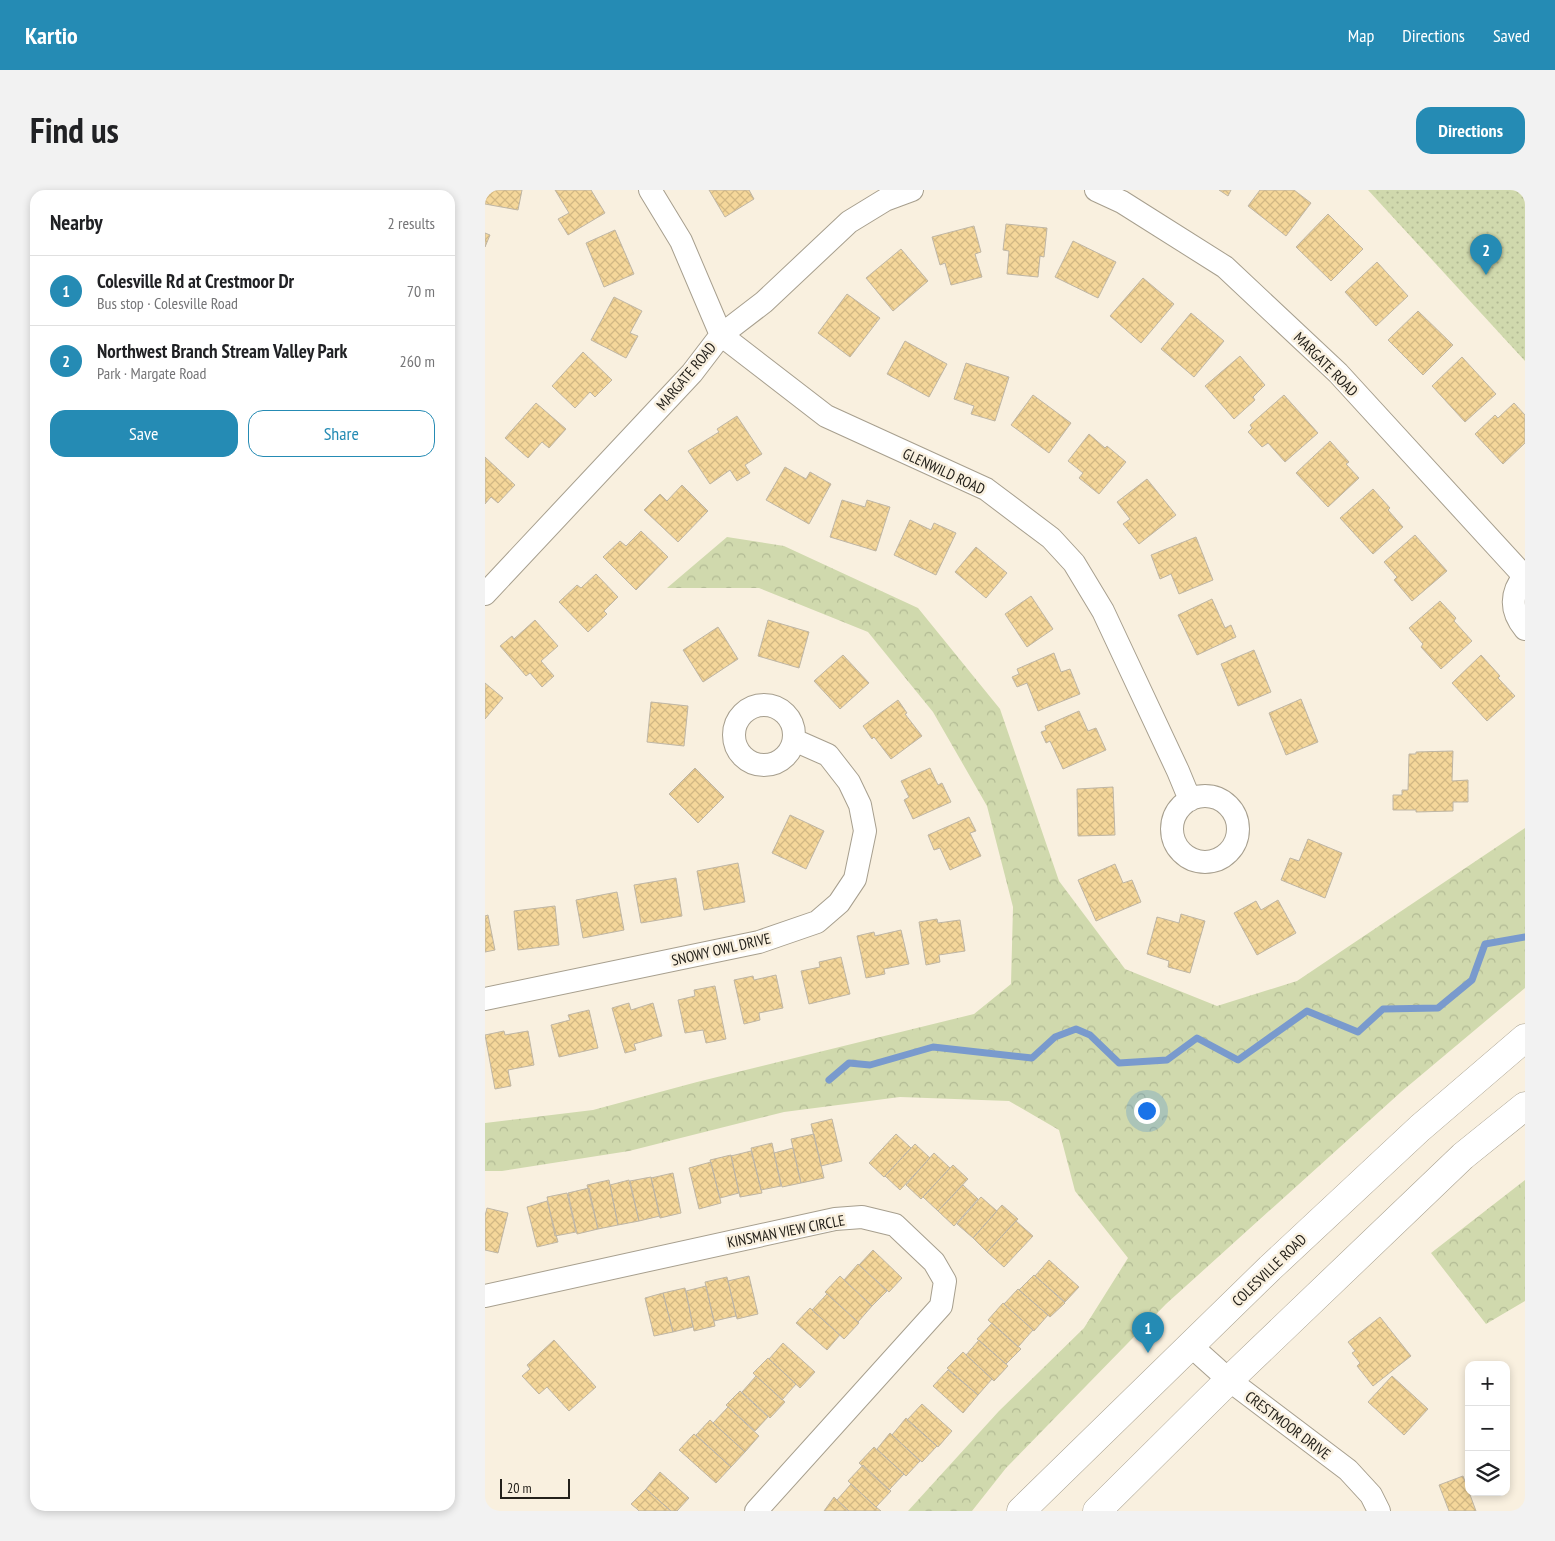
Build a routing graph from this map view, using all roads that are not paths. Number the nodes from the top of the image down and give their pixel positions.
1 (650, 190) edge
2 (912, 190) edge
3 (1095, 190) edge
4 (721, 334) junction
5 (1525, 576) edge
6 (485, 594) edge
7 (1525, 628) edge
8 (794, 740) dead end
9 (1190, 800) dead end
10 (485, 999) edge
11 (1525, 1038) edge
12 (1525, 1106) edge
13 (485, 1296) edge
14 (1190, 1346) junction
15 (1229, 1380) junction
16 (756, 1511) edge
17 (1021, 1511) edge
18 (1097, 1511) edge
19 (1379, 1511) edge

1 - 4 street, GLENWILD ROAD
2 - 4 street, MARGATE ROAD
3 - 5 street, MARGATE ROAD
4 - 6 street, MARGATE ROAD
4 - 9 street, GLENWILD ROAD
5 - 7 street, MARGATE ROAD
8 - 10 street, SNOWY OWL DRIVE
11 - 14 highway, COLESVILLE ROAD
12 - 15 highway
13 - 16 street, KINSMAN VIEW CIRCLE
14 - 15 street, CRESTMOOR DRIVE
14 - 17 highway, COLESVILLE ROAD
15 - 18 highway
15 - 19 street, CRESTMOOR DRIVE

